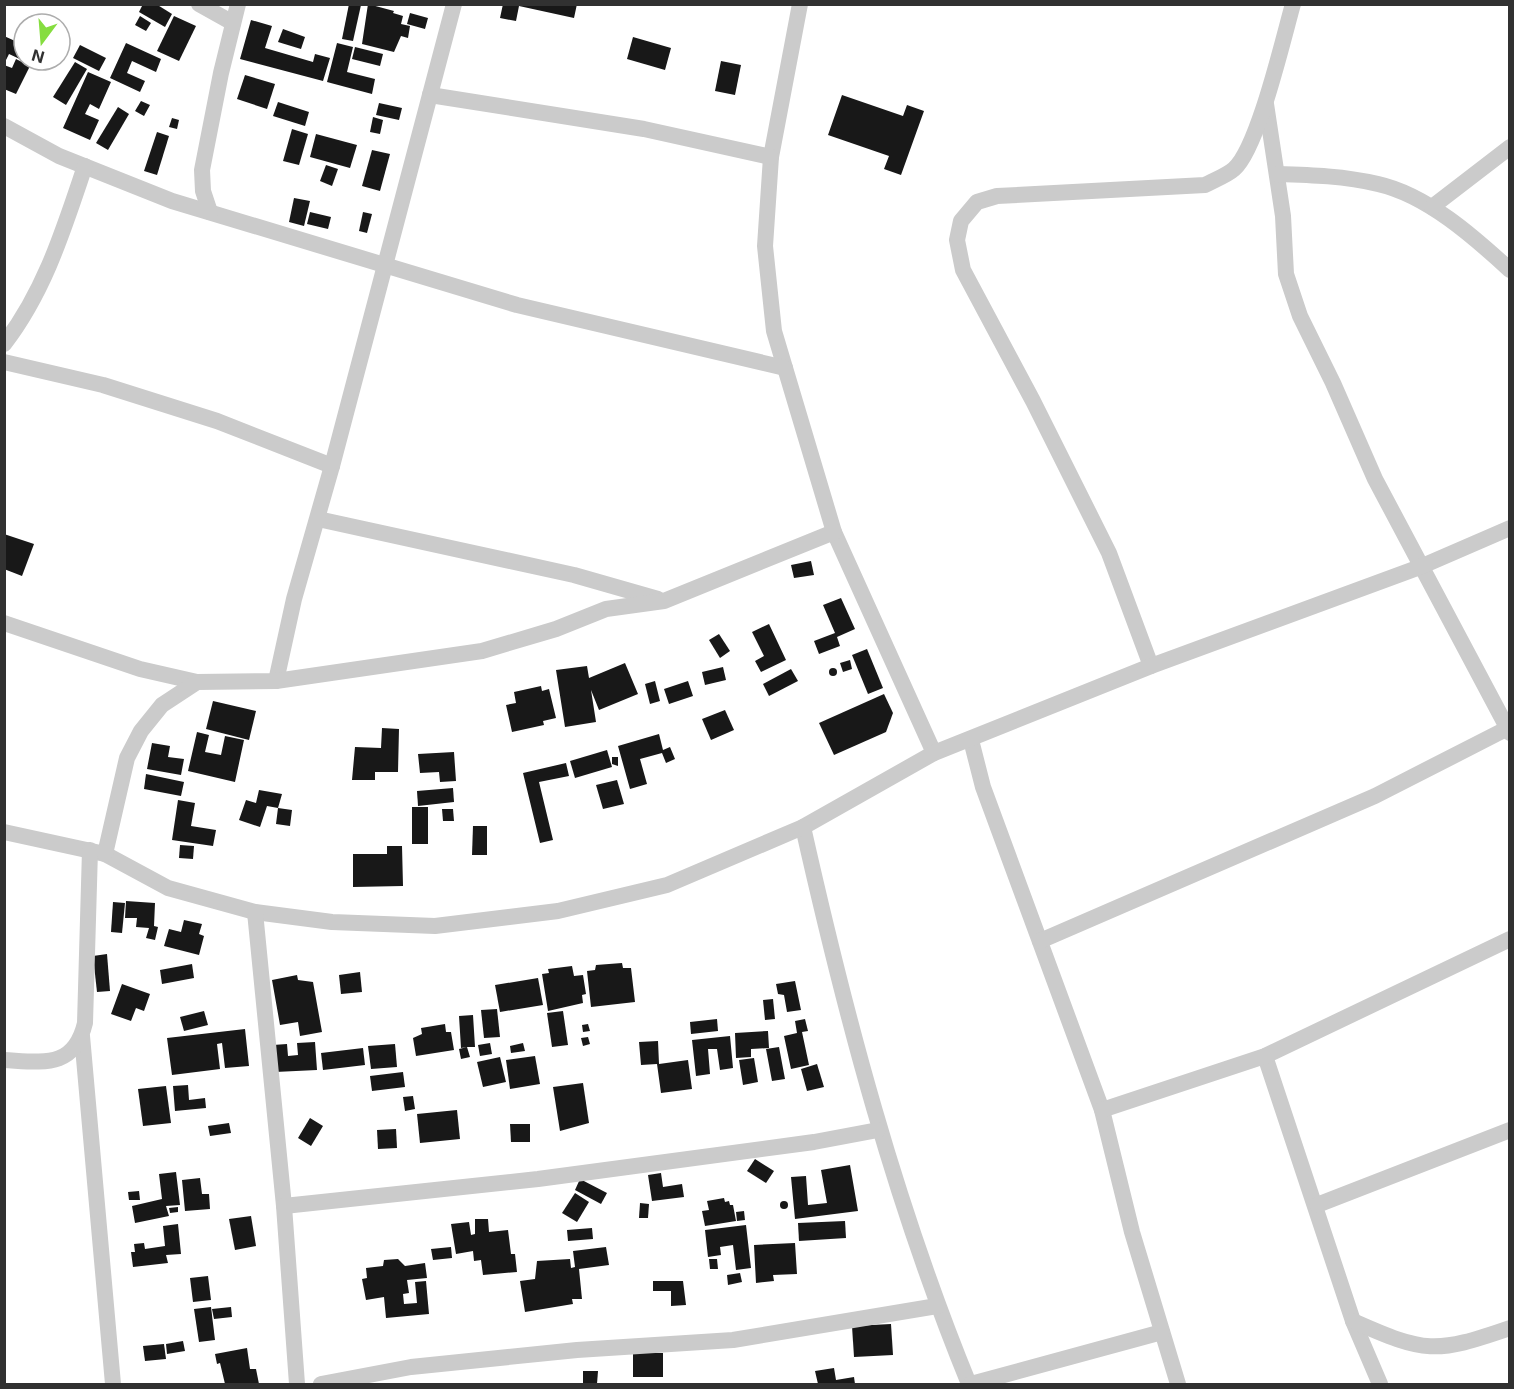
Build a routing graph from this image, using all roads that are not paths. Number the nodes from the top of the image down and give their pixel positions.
1 (198, 4) edge
2 (238, 4) edge
3 (454, 4) edge
4 (800, 4) edge
5 (1293, 4) edge
6 (233, 23) junction
7 (430, 95) junction
8 (1265, 102) junction
9 (4, 126) edge
10 (1509, 147) edge
11 (771, 157) junction
12 (85, 166) junction
13 (1277, 174) junction
14 (1432, 207) junction
15 (210, 212) junction
16 (385, 264) junction
17 (1509, 270) edge
18 (4, 344) edge
19 (4, 362) edge
20 (785, 368) junction
21 (332, 466) junction
22 (318, 519) junction
23 (1509, 528) edge
24 (834, 532) junction
25 (1420, 567) junction
26 (664, 601) junction
27 (4, 623) edge
28 (1151, 666) junction
29 (276, 681) junction
30 (196, 682) junction
31 (1509, 729) edge
32 (970, 740) junction
33 (934, 753) junction
34 (802, 827) junction
35 (4, 832) edge
36 (98, 852) junction
37 (255, 912) junction
38 (1509, 939) edge
39 (1040, 941) junction
40 (82, 1036) junction
41 (1265, 1056) junction
42 (4, 1060) edge
43 (1102, 1110) junction
44 (878, 1130) junction
45 (1509, 1130) edge
46 (1317, 1205) junction
47 (284, 1206) junction
48 (937, 1306) junction
49 (1353, 1321) junction
50 (1509, 1328) edge
51 (1162, 1332) junction
52 (113, 1384) edge
53 (297, 1384) edge
54 (321, 1384) edge
55 (970, 1384) edge
56 (1178, 1384) edge
57 (1380, 1384) edge

1 - 6 street
2 - 6 street
3 - 7 street
4 - 11 street
5 - 8 street
6 - 15 street
7 - 11 street
7 - 16 street
8 - 13 street
8 - 28 street
9 - 12 street
10 - 14 street
11 - 20 street
12 - 15 street
12 - 18 street
13 - 14 street
13 - 25 street
14 - 17 street
15 - 16 street
16 - 20 street
16 - 21 street
19 - 21 street
20 - 24 street
21 - 22 street
22 - 26 street
22 - 29 street
23 - 25 street
24 - 26 street
24 - 33 street
25 - 28 street
25 - 31 street
26 - 29 street
27 - 30 street
28 - 32 street
29 - 30 street
30 - 36 street
31 - 39 street
32 - 33 street
32 - 39 street
33 - 34 street
34 - 37 street
34 - 44 street
35 - 36 street
36 - 37 street
36 - 40 street
37 - 47 street
38 - 41 street
39 - 43 street
40 - 42 street
40 - 52 street
41 - 43 street
41 - 46 street
43 - 51 street
44 - 47 street
44 - 48 street
45 - 46 street
46 - 49 street
47 - 53 street
48 - 54 street
48 - 55 street
49 - 50 street
49 - 57 street
51 - 55 street
51 - 56 street

